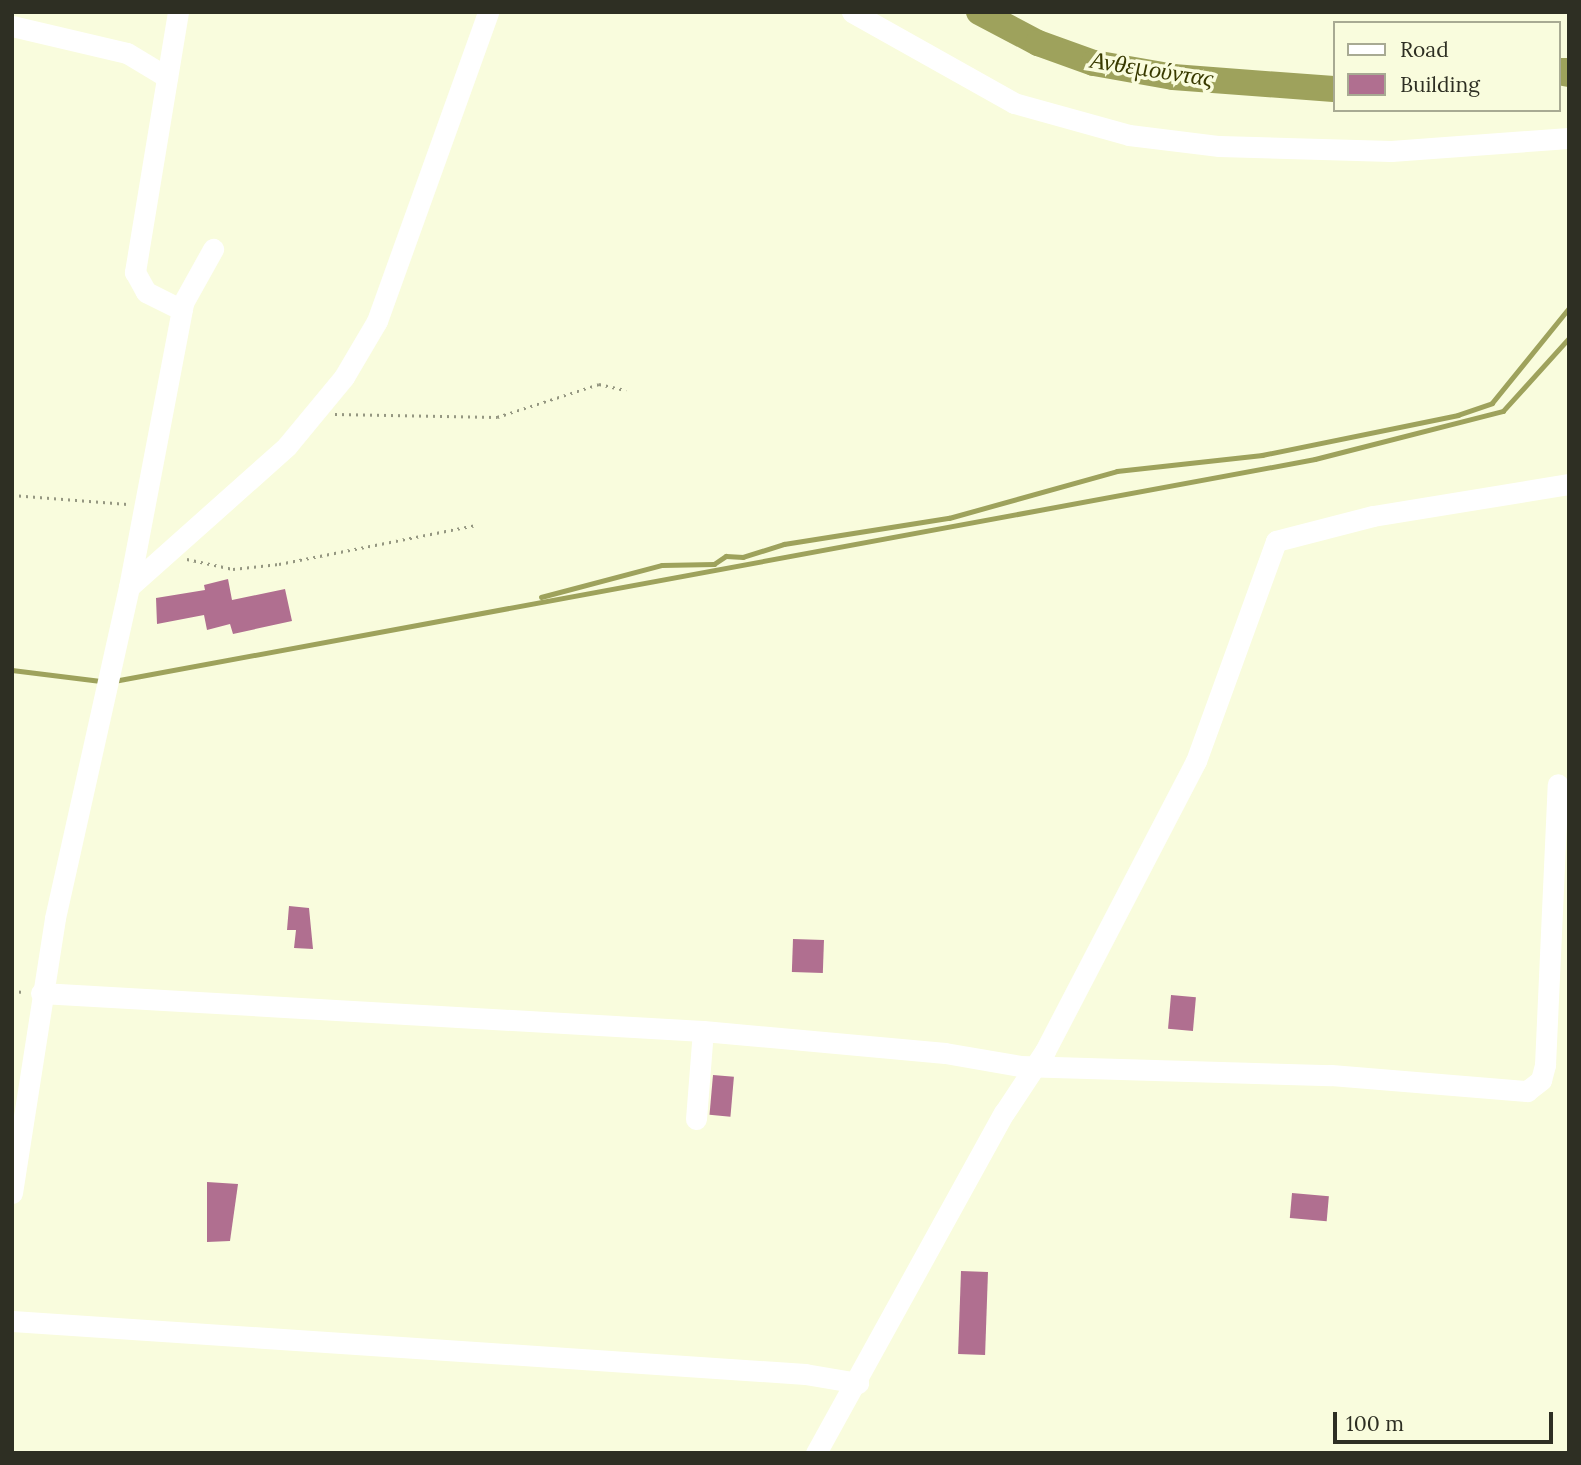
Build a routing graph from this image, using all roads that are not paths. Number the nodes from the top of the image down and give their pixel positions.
1 (178, 12) edge
2 (488, 12) edge
3 (852, 12) edge
4 (12, 26) edge
5 (167, 77) junction
6 (1569, 138) edge
7 (213, 249) dead end
8 (182, 310) junction
9 (1569, 484) edge
10 (129, 587) junction
11 (1558, 783) dead end
12 (36, 992) junction
13 (703, 1031) junction
14 (1034, 1066) junction
15 (696, 1119) dead end
16 (12, 1193) edge
17 (12, 1321) edge
18 (858, 1382) junction
19 (816, 1453) edge

1 - 5 street
2 - 10 street
3 - 6 street
4 - 5 street
5 - 8 street
7 - 8 street
8 - 10 street
9 - 14 street
10 - 12 street
11 - 14 street
12 - 13 street
12 - 16 street
13 - 14 street
13 - 15 street
14 - 18 street
17 - 18 street
18 - 19 street

